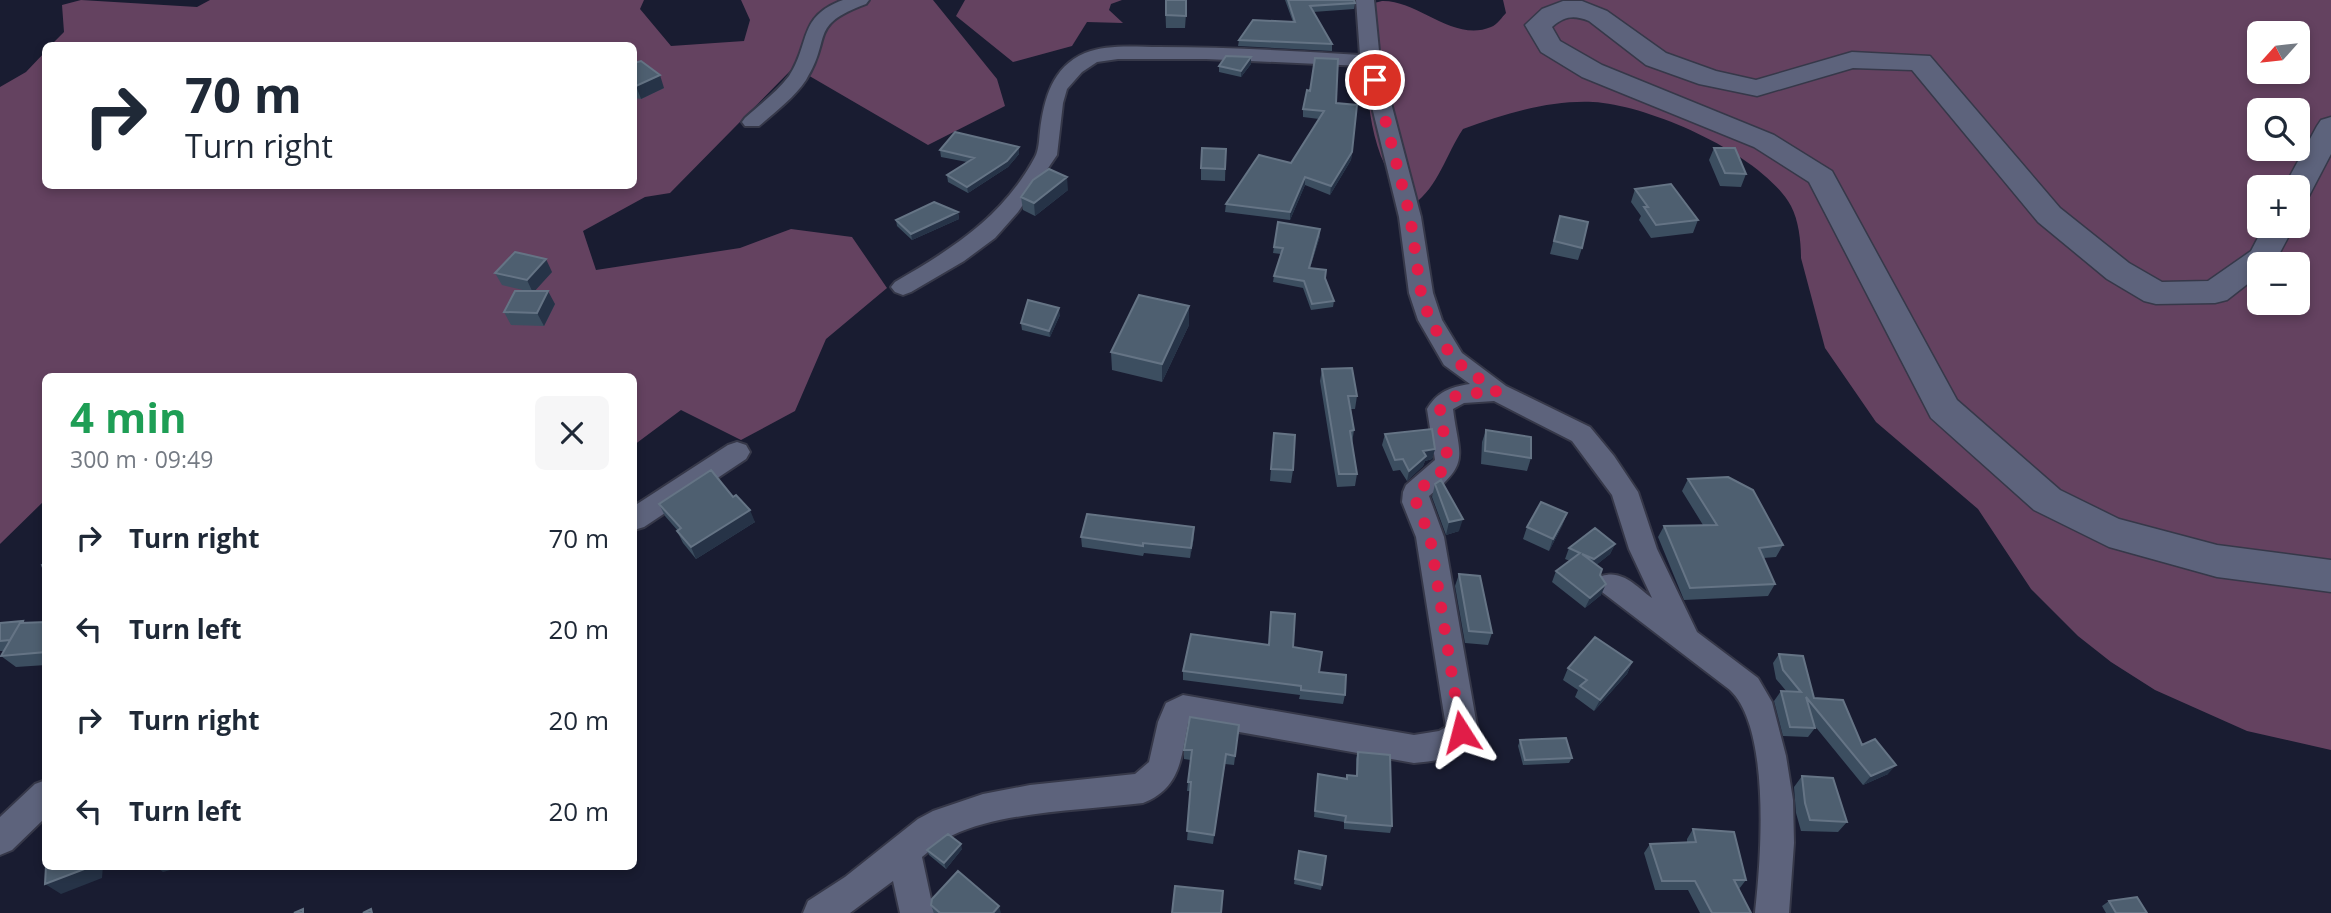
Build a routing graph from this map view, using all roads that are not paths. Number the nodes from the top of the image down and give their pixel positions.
1 (860, 0) edge
2 (1366, 0) edge
3 (1370, 61) junction
4 (752, 122) dead end
5 (2331, 127) edge
6 (2305, 175) edge
7 (2273, 238) edge
8 (903, 287) dead end
9 (1497, 392) junction
10 (737, 452) dead end
11 (637, 517) edge
12 (2331, 576) edge
13 (1612, 584) dead end
14 (1687, 641) junction
15 (42, 799) edge
16 (0, 839) edge
17 (904, 850) junction
18 (820, 913) edge
19 (917, 913) edge
20 (1772, 913) edge

1 - 4 street
2 - 3 street
3 - 8 street
3 - 9 street
5 - 6 main road
7 - 12 main road
9 - 14 street
9 - 17 street
10 - 11 street
13 - 14 street
14 - 20 street
15 - 16 street
17 - 18 street
17 - 19 street

